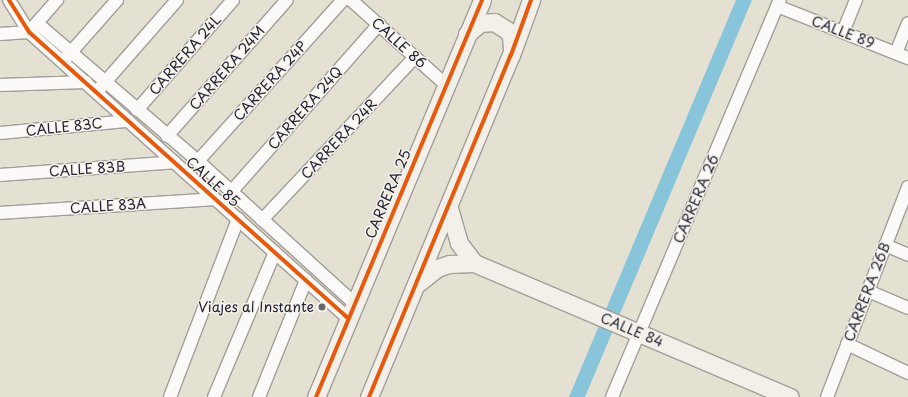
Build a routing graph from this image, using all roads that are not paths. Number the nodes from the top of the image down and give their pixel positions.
1 (9, 0) edge
2 (57, 0) edge
3 (117, 0) edge
4 (178, 0) edge
5 (233, 0) edge
6 (287, 0) edge
7 (343, 0) edge
8 (352, 0) edge
9 (482, 0) edge
10 (531, 0) edge
11 (856, 0) edge
12 (778, 3) edge
13 (908, 23) edge
14 (378, 24) junction
15 (33, 28) junction
16 (843, 32) junction
17 (0, 34) edge
18 (466, 38) junction
19 (896, 53) junction
20 (511, 55) junction
21 (67, 57) junction
22 (415, 57) junction
23 (908, 58) edge
24 (86, 82) junction
25 (0, 85) edge
26 (446, 85) junction
27 (101, 88) junction
28 (137, 110) junction
29 (128, 121) junction
30 (0, 133) edge
31 (167, 136) junction
32 (175, 162) junction
33 (198, 162) junction
34 (0, 175) edge
35 (232, 192) junction
36 (907, 194) edge
37 (215, 199) junction
38 (449, 208) junction
39 (0, 213) edge
40 (238, 219) junction
41 (262, 220) junction
42 (885, 245) junction
43 (275, 252) junction
44 (908, 256) edge
45 (474, 263) junction
46 (306, 280) junction
47 (417, 284) junction
48 (868, 291) junction
49 (908, 308) edge
50 (351, 310) junction
51 (640, 333) junction
52 (847, 344) junction
53 (908, 374) edge
54 (170, 397) edge
55 (214, 397) edge
56 (259, 397) edge
57 (316, 397) edge
58 (369, 397) edge
59 (612, 397) edge
60 (790, 397) edge
61 (826, 397) edge

1 - 15 street
2 - 15 street
3 - 21 street
4 - 27 street
5 - 28 street, CARRERA 24L
6 - 31 street, CARRERA 24M
7 - 33 street, CARRERA 24P
8 - 14 street, CALLE 86
9 - 18 main road, CARRERA 25
10 - 20 main road
11 - 16 street
12 - 16 street, CALLE 89
12 - 51 street, CARRERA 26
13 - 19 street
14 - 22 street, CALLE 86
14 - 35 street, CARRERA 24Q
15 - 17 street
15 - 21 street
16 - 19 street, CALLE 89
18 - 20 main road
18 - 26 main road, CARRERA 25
19 - 23 street, CALLE 89
20 - 38 main road
21 - 24 street, CALLE 85
21 - 27 street
22 - 26 street, CALLE 86
22 - 41 street, CARRERA 24R
24 - 25 street
24 - 27 street, CALLE 85
26 - 50 main road, CARRERA 25
27 - 28 street
27 - 29 street, CALLE 85
28 - 31 street
29 - 30 street, CALLE 83C
29 - 32 street, CALLE 85
31 - 33 street
32 - 34 street, CALLE 83B
32 - 37 street, CALLE 85
33 - 35 street
35 - 41 street
36 - 42 street, CARRERA 26B
37 - 39 street, CALLE 83A
37 - 40 street, CALLE 85
38 - 45 main road
38 - 47 main road
40 - 43 street, CALLE 85
40 - 54 street
41 - 50 street
42 - 44 street
42 - 48 street, CARRERA 26B
43 - 46 street, CALLE 85
43 - 55 street
45 - 47 main road, CALLE 84
45 - 51 main road, CALLE 84
46 - 50 street, CALLE 85
46 - 56 street
47 - 58 main road
48 - 49 street
48 - 52 street, CARRERA 26B
50 - 57 main road, CARRERA 25
51 - 59 street, CARRERA 26
51 - 60 main road, CALLE 84
52 - 53 street
52 - 61 street, CARRERA 26B

